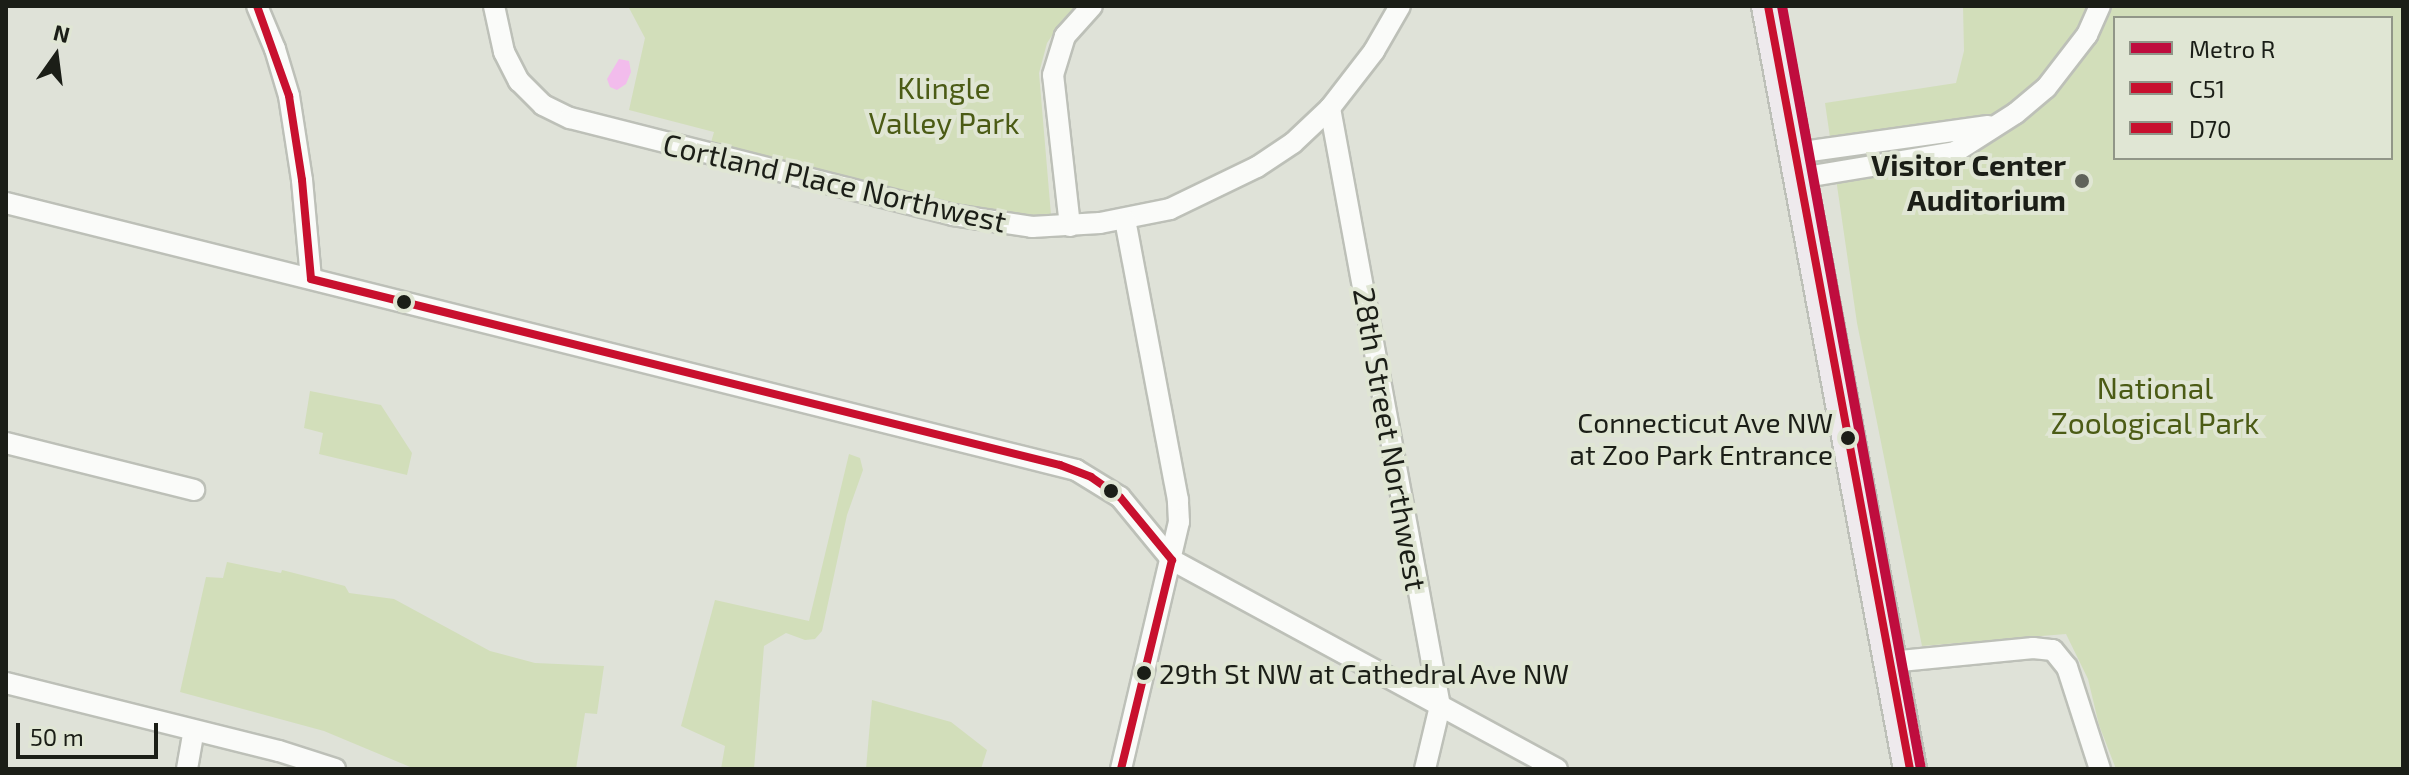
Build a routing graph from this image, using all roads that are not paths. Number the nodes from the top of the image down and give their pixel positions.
1 (257, 6) edge
2 (494, 6) edge
3 (1092, 6) edge
4 (1400, 6) edge
5 (1768, 6) edge
6 (2100, 6) edge
7 (1330, 108) junction
8 (1798, 165) junction
9 (6, 203) edge
10 (1125, 220) junction
11 (1070, 226) junction
12 (311, 279) junction
13 (6, 443) edge
14 (194, 490) dead end
15 (1172, 560) junction
16 (1890, 662) junction
17 (6, 683) edge
18 (1440, 706) junction
19 (194, 731) junction
20 (187, 769) edge
21 (335, 769) edge
22 (1121, 769) edge
23 (1425, 769) edge
24 (1557, 769) edge
25 (1910, 769) edge
26 (2100, 769) edge

1 - 12 street
2 - 11 street, Cortland Place Northwest
3 - 11 street
4 - 7 street, Cortland Place Northwest
5 - 8 main road
6 - 8 street
7 - 10 street, Cortland Place Northwest
7 - 18 street, 28th Street Northwest
8 - 16 main road
9 - 12 street
10 - 11 street, Cortland Place Northwest
10 - 15 street
12 - 15 street
13 - 14 street
15 - 18 street
15 - 22 street
16 - 25 main road
16 - 26 street
17 - 19 street
18 - 23 street, 28th Street Northwest
18 - 24 street
19 - 20 street
19 - 21 street

